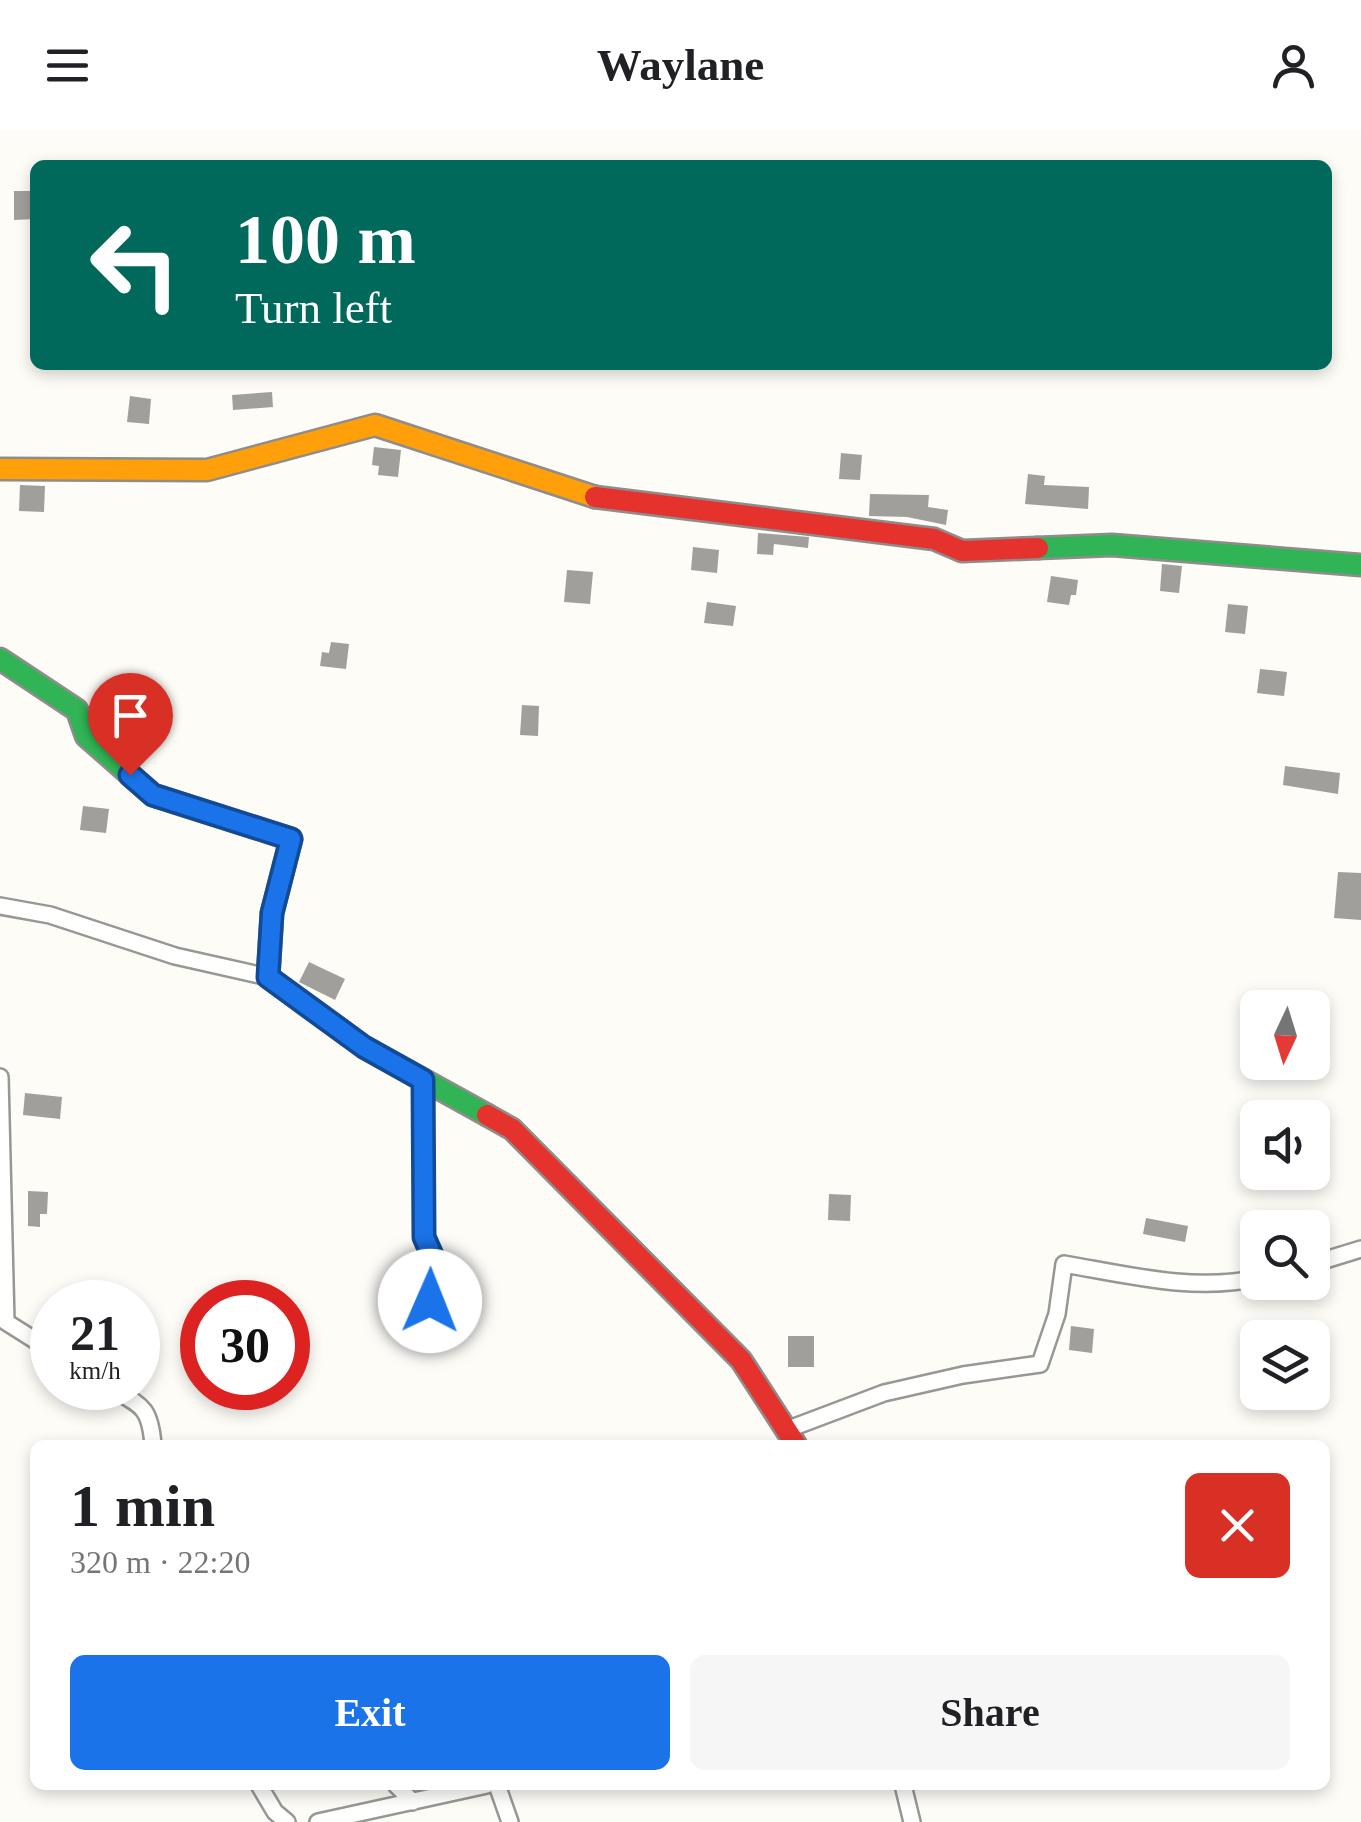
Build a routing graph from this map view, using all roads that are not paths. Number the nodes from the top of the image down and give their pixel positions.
1 (0, 469) edge
2 (1361, 566) edge
3 (0, 659) edge
4 (0, 906) edge
5 (268, 977) junction
6 (0, 1077) edge
7 (423, 1080) junction
8 (1361, 1249) edge
9 (1330, 1258) edge
10 (1240, 1282) edge
11 (422, 1334) dead end
12 (30, 1337) edge
13 (146, 1410) edge
14 (791, 1438) edge
15 (153, 1440) edge
16 (262, 1790) edge
17 (401, 1790) edge
18 (452, 1790) edge
19 (498, 1790) edge
20 (904, 1790) edge
21 (412, 1802) junction
22 (287, 1822) edge
23 (318, 1822) edge
24 (510, 1822) edge
25 (912, 1822) edge

1 - 2 street
3 - 5 street
4 - 5 street
5 - 7 street
6 - 12 street
7 - 11 street
7 - 14 street
8 - 9 street
10 - 14 street
13 - 15 street
16 - 22 street
17 - 21 street
18 - 21 street
19 - 24 street
20 - 25 street
21 - 23 street

